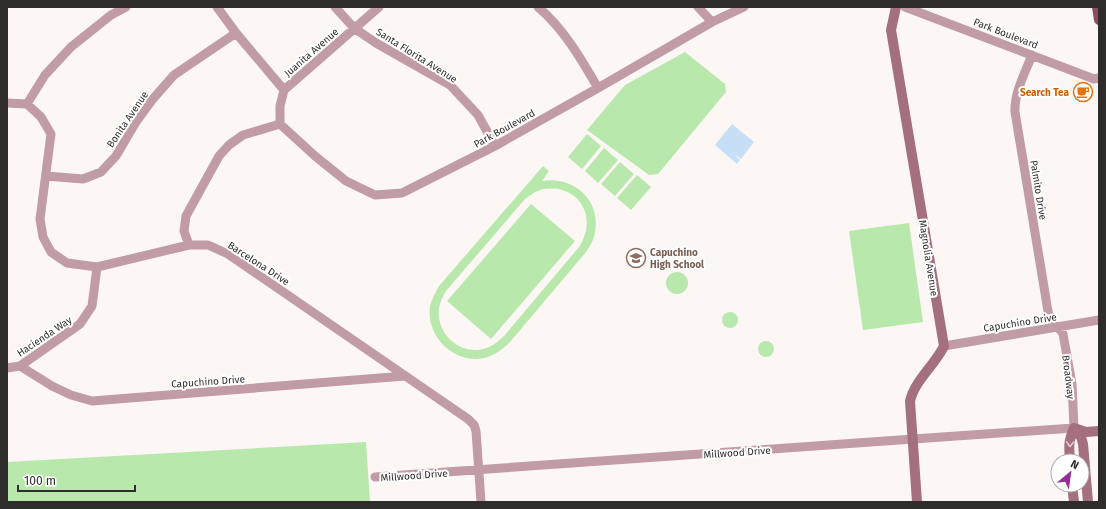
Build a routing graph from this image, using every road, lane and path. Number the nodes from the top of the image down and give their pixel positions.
1 (126, 7) edge
2 (218, 7) edge
3 (335, 7) edge
4 (379, 7) edge
5 (538, 7) edge
6 (698, 7) edge
7 (744, 7) edge
8 (896, 7) edge
9 (905, 7) edge
10 (1097, 7) edge
11 (1099, 20) edge
12 (712, 22) junction
13 (354, 28) junction
14 (236, 33) junction
15 (1032, 55) junction
16 (1099, 78) edge
17 (598, 88) junction
18 (284, 90) junction
19 (7, 103) edge
20 (28, 104) junction
21 (280, 124) junction
22 (496, 146) junction
23 (46, 176) junction
24 (189, 245) junction
25 (97, 267) junction
26 (1099, 320) edge
27 (1057, 327) junction
28 (944, 346) junction
29 (20, 366) junction
30 (7, 368) edge
31 (406, 376) junction
32 (1074, 428) junction
33 (1099, 431) edge
34 (913, 439) junction
35 (1070, 453) edge
36 (479, 470) junction
37 (375, 477) dead end
38 (481, 502) edge
39 (917, 502) edge
40 (1088, 502) edge

1 - 20 street
2 - 14 street
3 - 13 street, Santa Florita Avenue
4 - 13 street, Juanita Avenue
5 - 17 street
6 - 12 street
7 - 12 street, Park Boulevard
8 - 28 main road, Magnolia Avenue
9 - 15 street, Park Boulevard
10 - 11 main road
12 - 17 street, Park Boulevard
13 - 18 street, Juanita Avenue
13 - 22 street, Santa Florita Avenue
14 - 18 street
14 - 23 street, Bonita Avenue
15 - 16 street, Park Boulevard
15 - 27 street, Palmito Drive
17 - 22 street, Park Boulevard
18 - 21 street, Juanita Avenue
19 - 20 street
20 - 23 street, Barcelona Drive
21 - 22 street, Park Boulevard
21 - 24 street
23 - 25 street, Barcelona Drive
24 - 25 street, Barcelona Drive
24 - 31 street, Barcelona Drive
25 - 29 street, Hacienda Way
26 - 27 street, Capuchino Drive
27 - 28 street, Capuchino Drive
27 - 32 street, Broadway
28 - 34 main road
29 - 30 street, Hacienda Way
29 - 31 street, Capuchino Drive
31 - 36 street, Barcelona Drive
32 - 33 main road, Millwood Drive
32 - 34 street, Millwood Drive
32 -> 35 main road, Broadway
32 - 40 main road, Broadway
34 - 36 street, Millwood Drive
34 - 39 main road
36 - 37 street, Millwood Drive
36 - 38 street, Barcelona Drive

